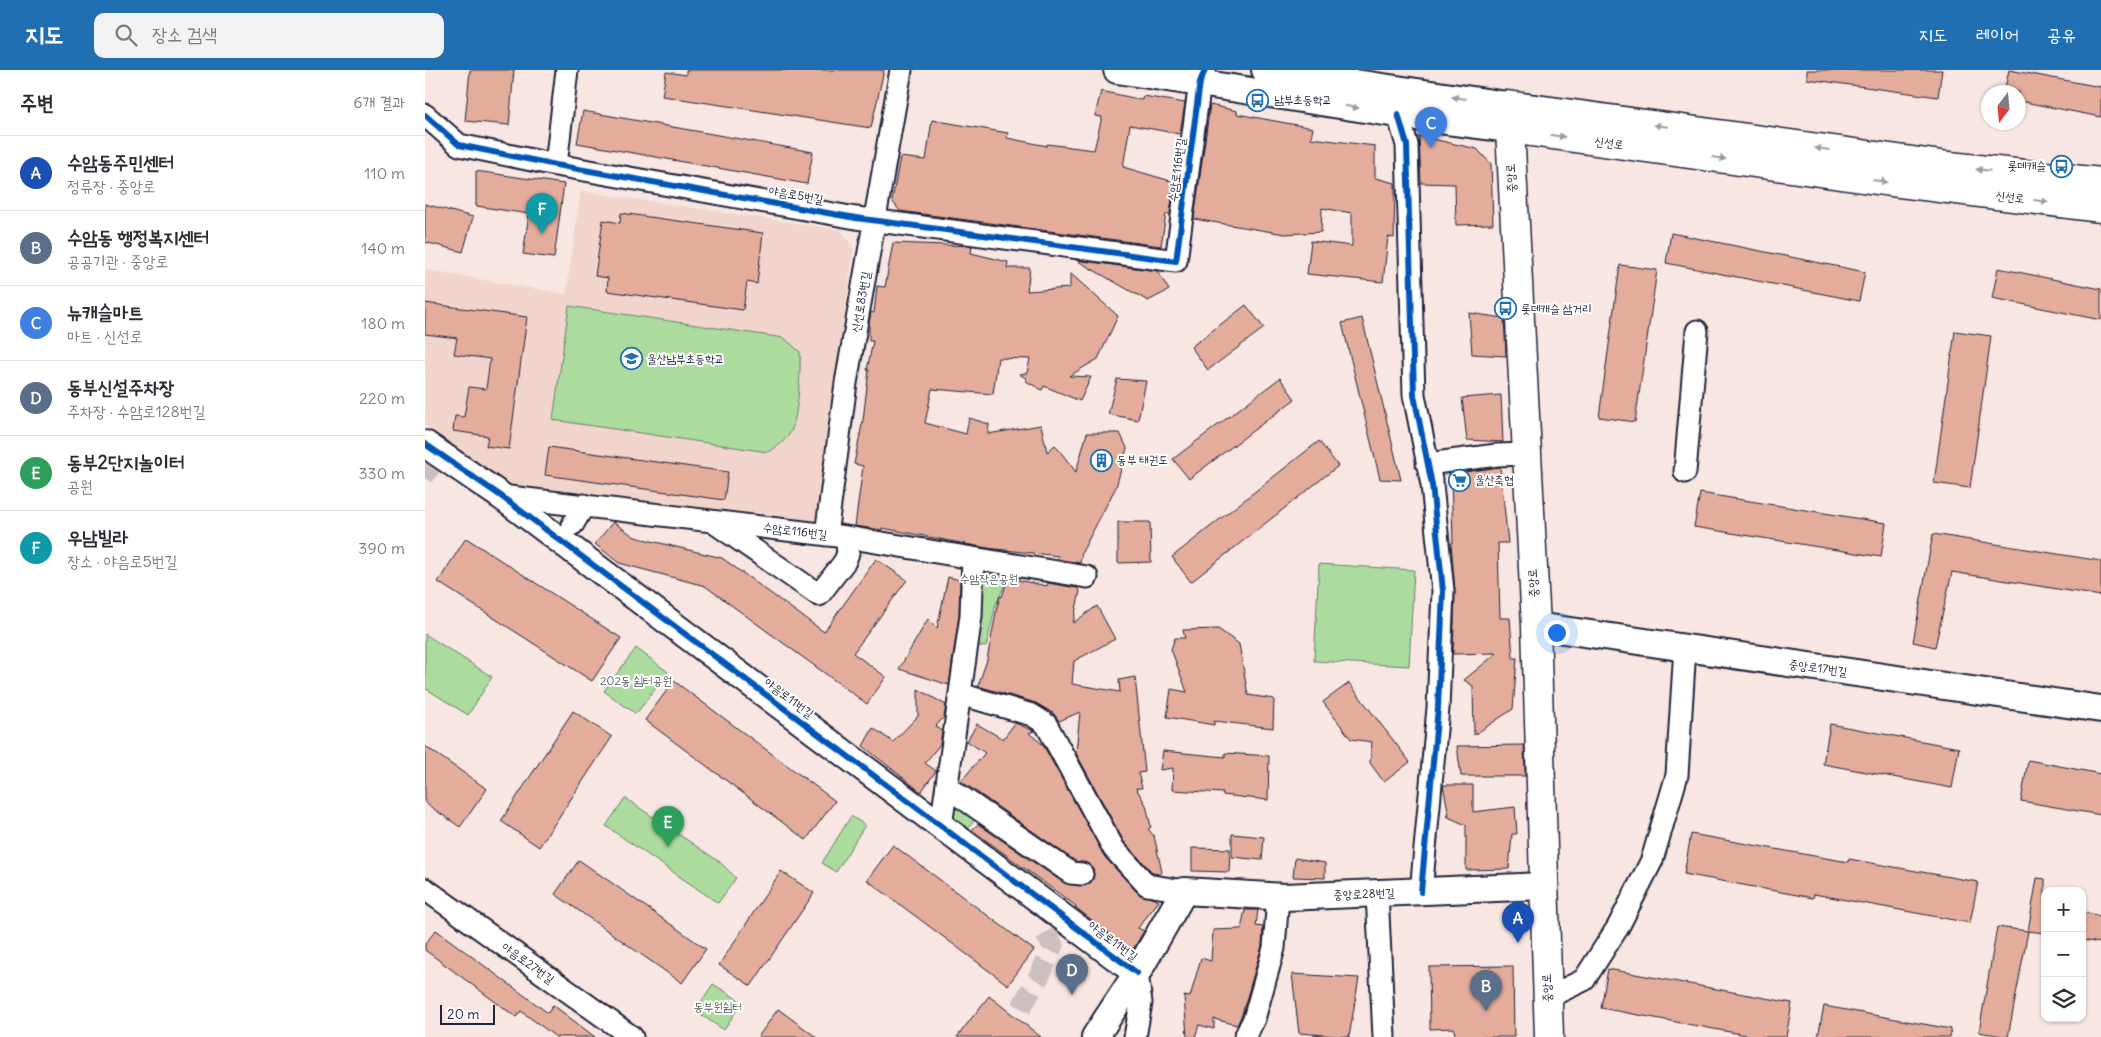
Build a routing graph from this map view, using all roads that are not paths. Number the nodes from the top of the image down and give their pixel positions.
1 (567, 70) edge
2 (901, 70) edge
3 (1117, 70) edge
4 (1257, 70) edge
5 (1265, 70) edge
6 (1203, 76) edge
7 (1398, 114) junction
8 (425, 115) edge
9 (1508, 117) junction
10 (556, 165) junction
11 (2101, 182) edge
12 (2101, 208) edge
13 (876, 220) junction
14 (1176, 261) joint
15 (1697, 332) dead end
16 (425, 444) edge
17 (1527, 454) junction
18 (1427, 464) junction
19 (1685, 472) dead end
20 (501, 496) junction
21 (584, 505) junction
22 (573, 524) dead end
23 (748, 534) junction
24 (835, 536) junction
25 (973, 558) junction
26 (1087, 577) dead end
27 (1535, 626) junction
28 (1685, 648) junction
29 (960, 694) junction
30 (2101, 709) edge
31 (947, 787) junction
32 (941, 826) junction
33 (1082, 874) dead end
34 (1544, 886) junction
35 (425, 889) edge
36 (1184, 891) junction
37 (1421, 892) junction
38 (1377, 893) junction
39 (1278, 897) junction
40 (1137, 973) junction
41 (1548, 997) junction
42 (632, 1037) edge
43 (1095, 1037) edge
44 (1135, 1037) edge
45 (1245, 1037) edge
46 (1383, 1037) edge
47 (1549, 1037) edge

1 - 10 street
2 - 13 street, 신선로83번길
3 - 6 street, 신선로
4 - 6 street
9 -> 5 street, 신선로
6 -> 7 street, 신선로
6 - 14 street, 수암로116번길
7 - 9 street, 신선로
7 - 18 street
8 - 10 street, 야음로5번길
11 -> 9 main road, 신선로
9 -> 12 main road, 신선로
9 - 17 main road, 중앙로
10 - 13 street, 야음로5번길
13 - 14 street, 야음로5번길
13 - 24 street, 신선로83번길
15 - 19 street
16 - 20 street, 야음로11번길
17 - 18 street
17 - 27 main road, 중앙로
18 - 37 street
20 - 21 street, 수암로116번길
20 - 32 street, 야음로11번길
21 - 22 street
21 - 23 street, 수암로116번길
23 - 24 street, 수암로116번길
23 - 24 street, 신선로83번길
24 - 25 street, 수암로116번길
25 - 26 street, 수암로116번길
25 - 29 street
27 - 28 street, 중앙로17번길
27 - 34 main road, 중앙로
28 - 30 street, 중앙로17번길
28 - 41 street
29 - 31 street
29 - 36 street
31 - 32 street
31 - 33 street
32 - 40 street, 야음로11번길
34 - 37 street, 중앙로28번길
34 - 41 main road, 중앙로
35 - 42 street, 야음로27번길
36 - 39 street, 중앙로28번길
36 - 40 street
37 - 38 street, 중앙로28번길
38 - 39 street, 중앙로28번길
38 - 46 street
39 - 45 street
40 - 43 street
40 - 44 street
41 - 47 main road, 중앙로

